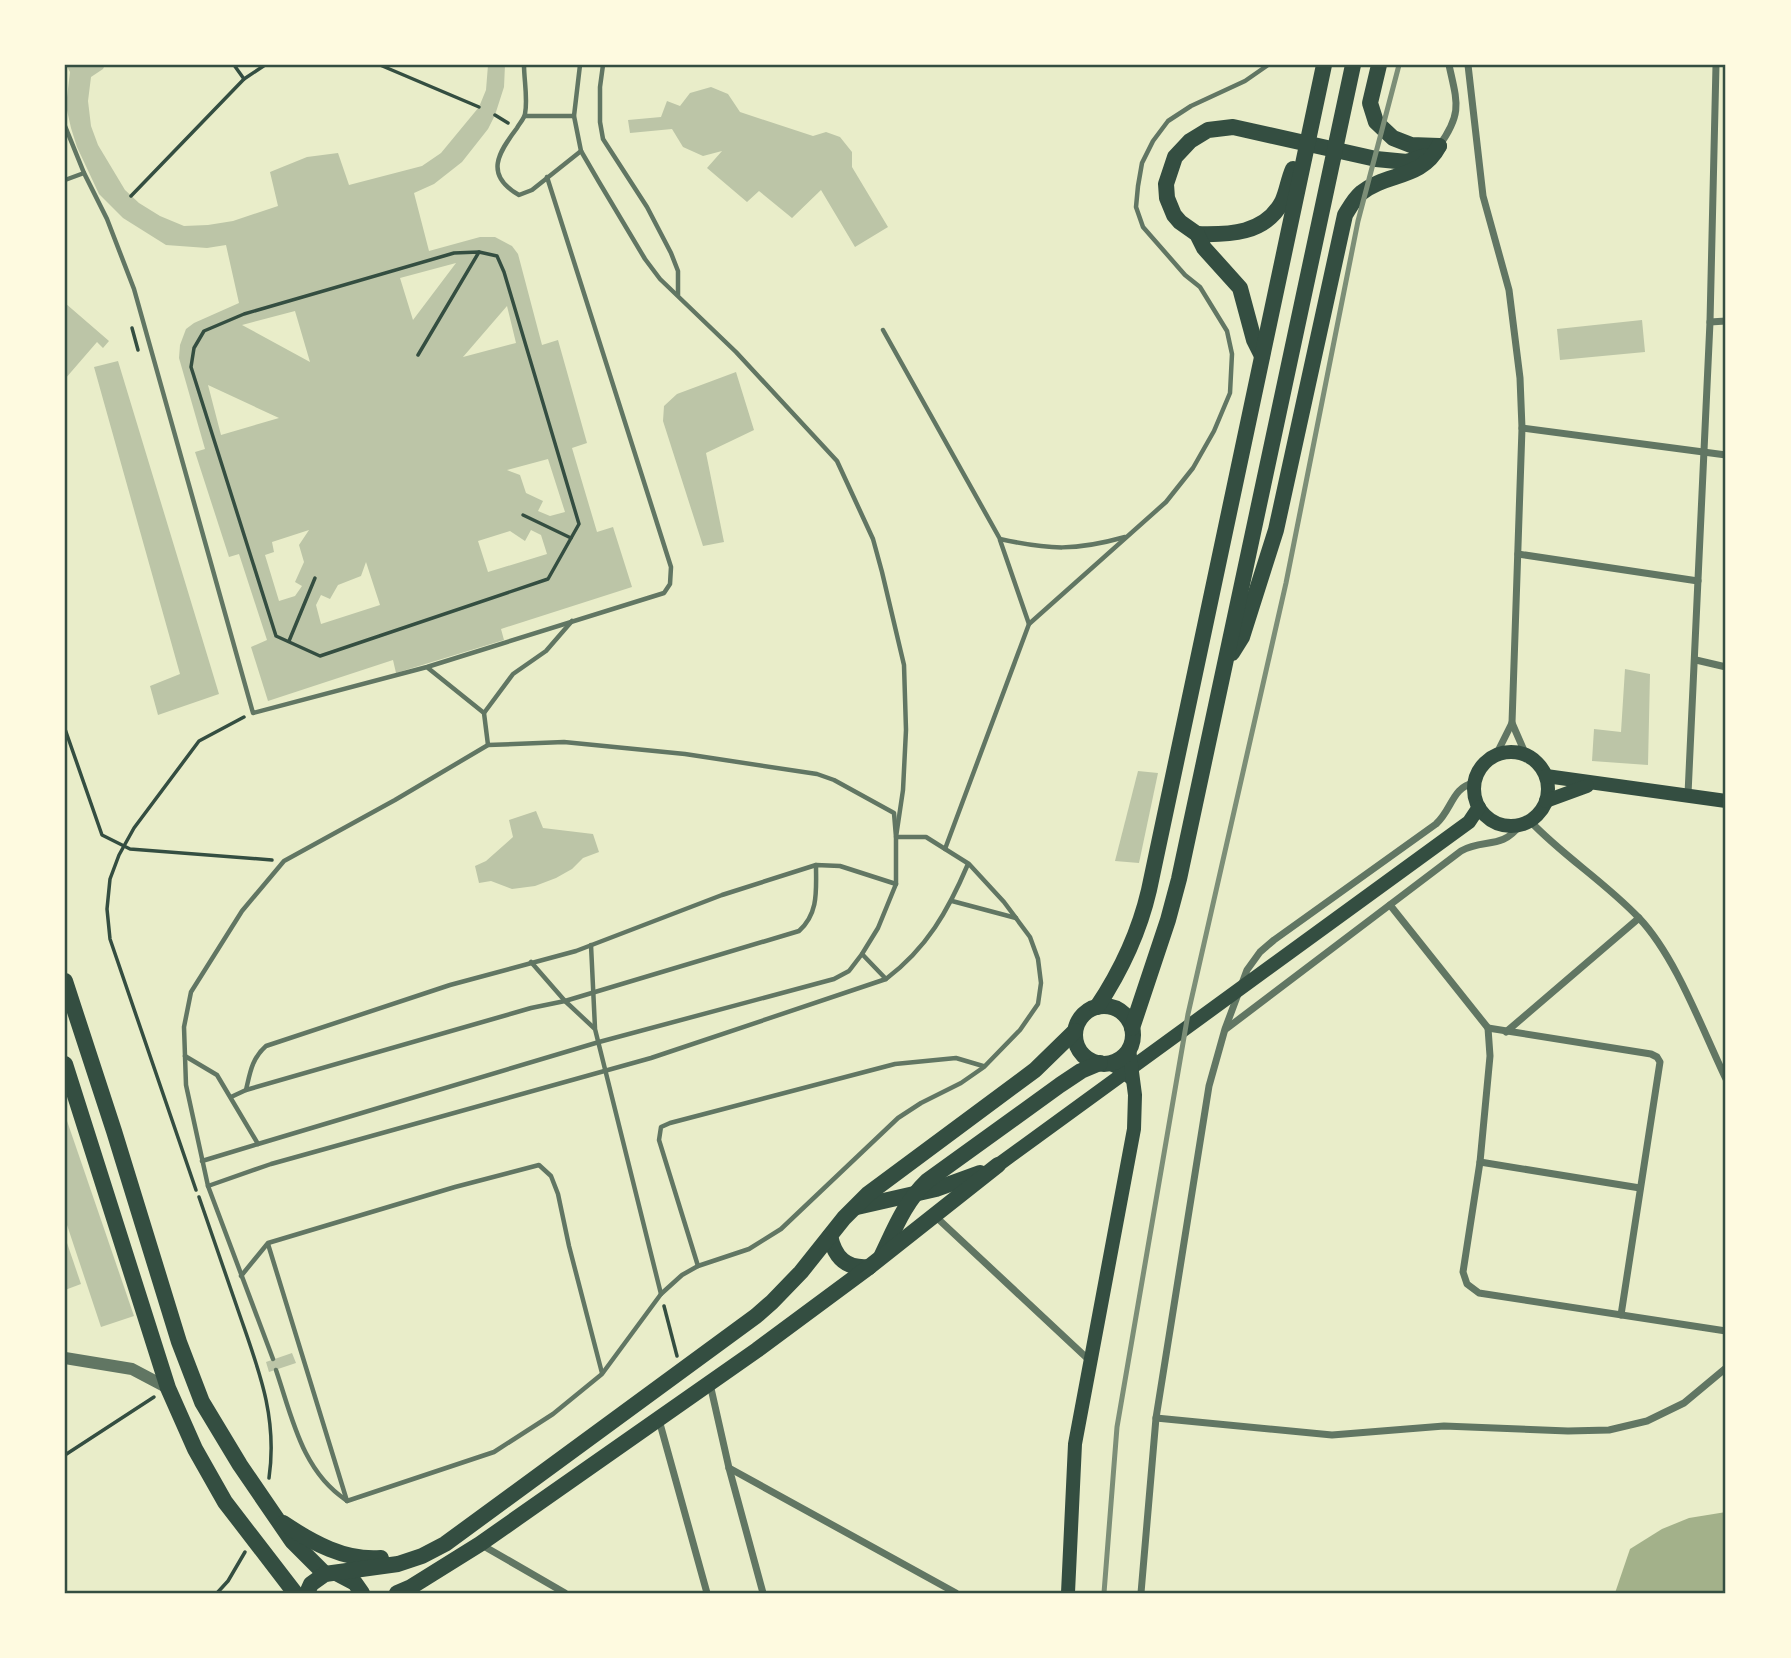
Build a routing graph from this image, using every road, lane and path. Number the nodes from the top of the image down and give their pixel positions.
1 (234, 65) edge
2 (265, 65) edge
3 (380, 65) edge
4 (524, 65) edge
5 (580, 65) edge
6 (603, 65) edge
7 (1268, 65) edge
8 (1324, 65) edge
9 (1353, 65) edge
10 (1379, 65) edge
11 (1449, 65) edge
12 (1468, 65) edge
13 (1716, 65) edge
14 (244, 79) junction
15 (479, 107) dead end
16 (495, 116) dead end
17 (525, 116) junction
18 (573, 116) junction
19 (65, 126) edge
20 (515, 130) junction
21 (1439, 146) junction
22 (581, 151) junction
23 (1305, 152) junction
24 (84, 173) junction
25 (547, 177) junction
26 (65, 180) edge
27 (131, 196) dead end
28 (1197, 233) junction
29 (479, 252) junction
30 (678, 296) junction
31 (1726, 321) edge
32 (1710, 322) junction
33 (883, 330) dead end
34 (418, 355) dead end
35 (1262, 356) junction
36 (1522, 428) junction
37 (1703, 452) junction
38 (1726, 455) edge
39 (523, 515) dead end
40 (1129, 536) junction
41 (571, 538) junction
42 (1000, 539) junction
43 (1518, 554) junction
44 (315, 578) dead end
45 (1698, 581) junction
46 (572, 621) junction
47 (1029, 624) junction
48 (289, 641) junction
49 (1696, 660) junction
50 (1226, 662) junction
51 (427, 667) junction
52 (1726, 667) edge
53 (484, 713) junction
54 (1512, 723) junction
55 (65, 729) edge
56 (488, 745) junction
57 (1496, 755) junction
58 (1526, 755) junction
59 (1546, 776) junction
60 (1475, 783) junction
61 (1595, 783) junction
62 (1688, 794) junction
63 (1546, 801) junction
64 (1726, 801) edge
65 (1484, 813) junction
66 (1525, 823) junction
67 (896, 837) junction
68 (945, 849) junction
69 (285, 861) junction
70 (969, 864) junction
71 (816, 865) junction
72 (896, 884) junction
73 (952, 901) junction
74 (1390, 905) junction
75 (1016, 918) junction
76 (1639, 918) junction
77 (591, 945) junction
78 (862, 954) junction
79 (531, 962) junction
80 (886, 979) junction
81 (65, 981) edge
82 (595, 992) junction
83 (565, 1001) junction
84 (1097, 1007) junction
85 (1132, 1028) junction
86 (1488, 1028) junction
87 (595, 1029) junction
88 (1225, 1029) junction
89 (1075, 1031) junction
90 (1506, 1032) junction
91 (599, 1042) junction
92 (1129, 1049) junction
93 (185, 1055) junction
94 (65, 1063) edge
95 (1105, 1063) junction
96 (984, 1067) junction
97 (606, 1071) junction
98 (1132, 1079) junction
99 (1726, 1079) edge
100 (246, 1090) junction
101 (231, 1097) junction
102 (258, 1144) junction
103 (202, 1161) junction
104 (1002, 1162) junction
105 (1480, 1162) junction
106 (130, 1183) junction
107 (208, 1186) junction
108 (1640, 1188) junction
109 (106, 1193) junction
110 (914, 1194) junction
111 (854, 1207) junction
112 (935, 1216) junction
113 (830, 1236) junction
114 (268, 1243) junction
115 (875, 1262) junction
116 (698, 1266) junction
117 (241, 1277) junction
118 (661, 1294) junction
119 (1621, 1315) junction
120 (1726, 1331) edge
121 (65, 1358) edge
122 (272, 1359) dead end
123 (1089, 1360) junction
124 (1726, 1368) edge
125 (276, 1370) dead end
126 (681, 1371) junction
127 (602, 1374) junction
128 (710, 1384) junction
129 (168, 1388) junction
130 (632, 1406) junction
131 (1156, 1418) junction
132 (653, 1423) junction
133 (65, 1455) edge
134 (729, 1468) junction
135 (346, 1501) junction
136 (278, 1520) junction
137 (445, 1544) junction
138 (480, 1544) junction
139 (329, 1573) junction
140 (295, 1593) edge
141 (307, 1593) edge
142 (362, 1593) edge
143 (397, 1593) edge
144 (565, 1593) edge
145 (708, 1593) edge
146 (763, 1593) edge
147 (956, 1593) edge
148 (1068, 1593) edge
149 (1141, 1593) edge

1 - 14 path
2 - 14 path
3 - 15 path
4 - 17 lane
5 - 18 lane
6 - 30 lane
7 - 40 lane
8 - 23 main road
9 - 50 main road
10 - 21 main road
11 - 21 street
12 - 36 street
13 - 32 street
14 - 27 path
16 - 20 path
17 - 18 lane
17 - 20 lane
18 - 22 lane
19 - 24 lane
20 - 25 lane
21 - 28 main road
21 - 50 main road
22 - 25 lane
22 - 30 lane
23 - 28 main road
23 - 35 main road
24 - 26 lane
24 - 51 lane
25 - 46 lane
28 - 35 main road
29 - 34 path
29 - 41 path
29 - 48 path
30 - 67 lane
31 - 32 street
32 - 37 street
33 - 42 lane
35 - 84 main road
36 - 37 street
36 - 43 street
37 - 38 street
37 - 45 street
39 - 41 path
40 - 42 lane
40 - 47 lane
41 - 48 path
42 - 47 lane
43 - 45 street
43 - 54 street
44 - 48 path
45 - 49 street
46 - 51 lane
46 - 53 lane
47 - 68 lane
49 - 52 street
49 - 62 street
50 - 85 main road
51 - 53 lane
53 - 56 lane
54 - 57 street
54 - 58 street
55 - 69 path
56 - 67 lane
56 - 69 lane
57 - 58 main road
57 - 60 main road
58 - 59 main road
59 - 61 main road
59 - 63 main road
60 - 65 main road
60 - 88 street
61 - 62 main road
61 - 63 main road
62 - 64 main road
63 - 66 main road
65 - 66 main road
65 - 104 main road
66 - 74 street
66 - 76 street
67 - 68 lane
67 - 72 lane
68 - 70 lane
69 - 93 lane
70 - 73 lane
70 - 75 lane
71 - 72 lane
71 - 77 lane
71 - 82 lane
72 - 78 lane
73 - 75 lane
73 - 80 lane
74 - 86 street
74 - 88 street
75 - 96 lane
76 - 90 street
76 - 99 street
77 - 79 lane
77 - 82 lane
78 - 80 lane
78 - 91 lane
79 - 83 lane
79 - 100 lane
80 - 97 lane
81 - 106 main road
82 - 83 lane
82 - 87 lane
83 - 87 lane
83 - 100 lane
84 - 85 main road
84 - 89 main road
85 - 92 main road
86 - 90 street
86 - 105 street
87 - 91 lane
88 - 131 street
89 - 95 main road
89 - 111 main road
90 - 108 street
91 - 97 lane
91 - 102 lane
92 - 95 main road
92 - 98 main road
93 - 101 lane
93 - 103 lane
94 - 109 main road
95 - 98 main road
95 - 110 main road
96 - 116 lane
96 - 116 lane
97 - 107 lane
97 - 118 lane
98 - 123 main road
100 - 101 lane
101 - 102 lane
102 - 103 lane
103 - 107 lane
104 - 110 main road
104 - 112 main road
105 - 108 street
105 - 119 street
106 - 109 main road
106 - 136 main road
107 - 117 lane
108 - 119 street
109 - 129 main road
110 - 111 main road
110 - 115 main road
111 - 113 main road
112 - 115 main road
112 - 123 street
113 - 115 main road
113 - 126 main road
114 - 117 lane
114 - 127 lane
114 - 135 lane
115 - 128 main road
116 - 118 lane
117 - 122 lane
118 - 126 path
118 - 127 lane
119 - 120 street
121 - 129 street
123 - 148 main road
124 - 131 street
125 - 135 lane
126 - 130 main road
127 - 135 lane
128 - 132 main road
128 - 134 street
129 - 133 path
129 - 140 main road
130 - 132 main road
130 - 137 main road
131 - 149 street
132 - 138 main road
132 - 145 street
134 - 146 street
134 - 147 street
136 - 137 main road
136 - 139 main road
137 - 139 main road
138 - 143 main road
138 - 144 street
139 - 141 main road
139 - 142 main road

